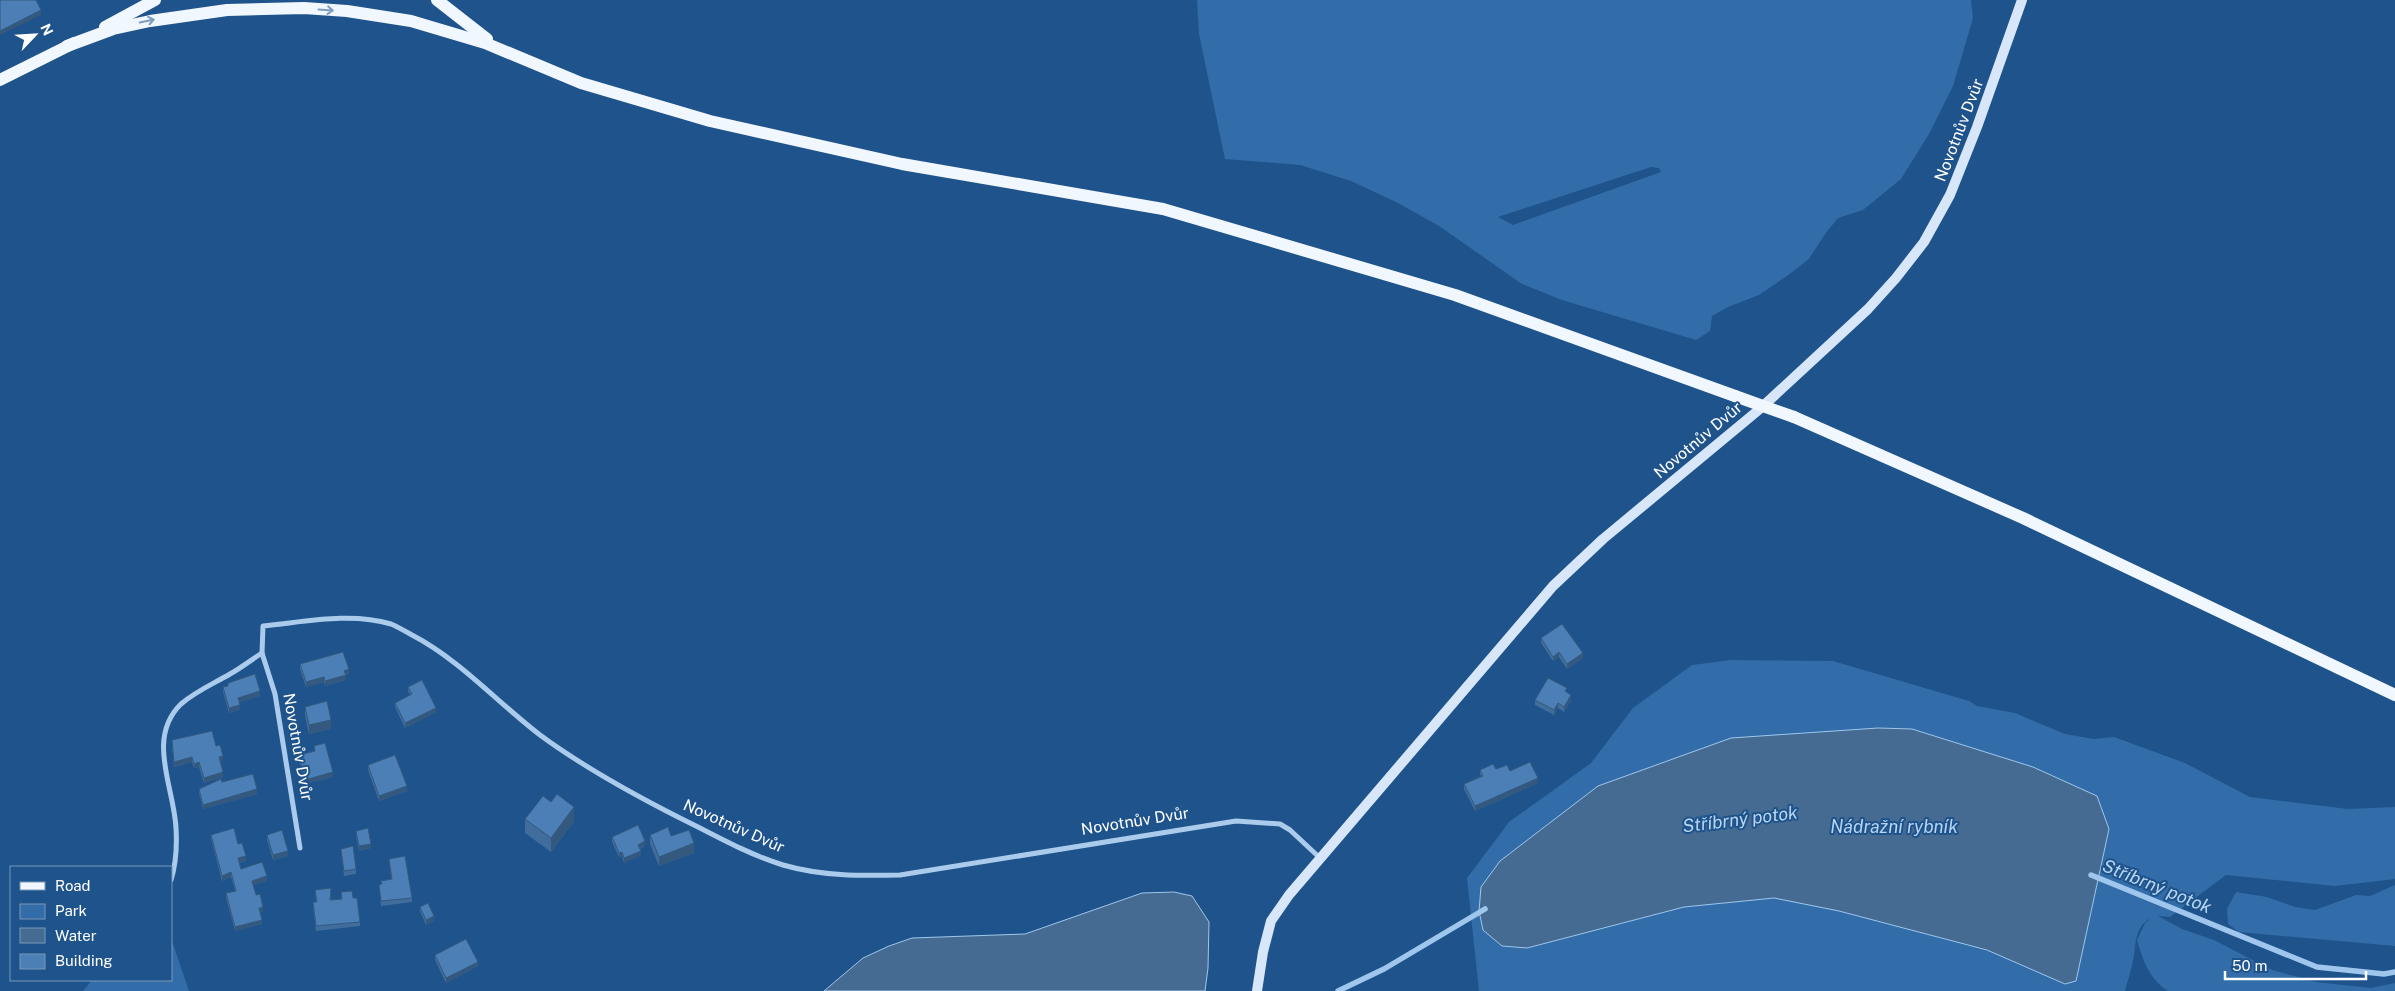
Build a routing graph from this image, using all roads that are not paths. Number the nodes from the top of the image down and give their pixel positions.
1 (155, 0) edge
2 (437, 0) edge
3 (2022, 0) edge
4 (67, 46) junction
5 (510, 54) junction
6 (0, 80) edge
7 (262, 653) junction
8 (2395, 695) edge
9 (300, 848) dead end
10 (1320, 859) junction
11 (172, 877) edge
12 (1257, 991) edge

1 - 4 main road
2 - 5 main road
3 - 10 street, Novotnův Dvůr
4 -> 5 main road
4 - 6 main road
5 - 8 main road, bridge
7 - 9 street, Novotnův Dvůr
7 - 10 street, Novotnův Dvůr
7 - 11 street
10 - 12 street, Novotnův Dvůr

